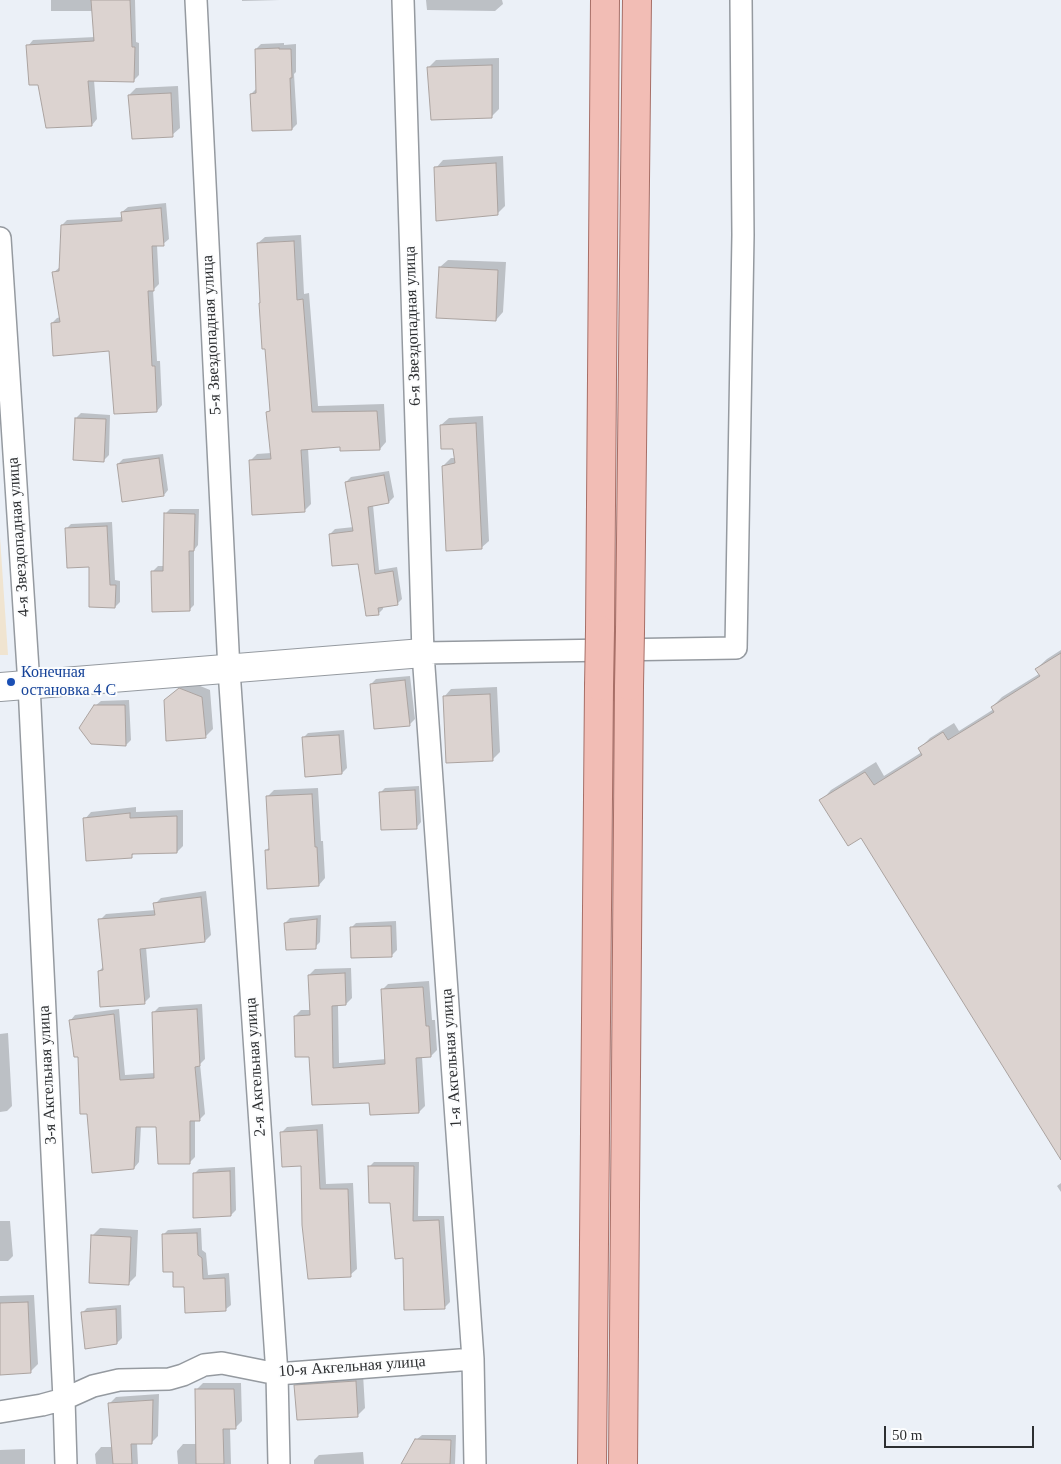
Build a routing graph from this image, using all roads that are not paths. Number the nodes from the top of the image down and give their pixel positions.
1 (196, 0) edge
2 (403, 0) edge
3 (605, 0) edge
4 (637, 0) edge
5 (741, 0) edge
6 (0, 238) edge
7 (423, 653) junction
8 (229, 670) junction
9 (29, 685) junction
10 (0, 687) edge
11 (473, 1359) junction
12 (277, 1374) junction
13 (64, 1399) junction
14 (0, 1412) edge
15 (66, 1464) edge
16 (279, 1464) edge
17 (476, 1464) edge
18 (592, 1464) edge
19 (623, 1464) edge

1 - 8 street, 5-я Звездопадная улица
2 - 7 street, 6-я Звездопадная улица
3 - 18 main road, bridge
4 - 19 main road, bridge
5 - 7 street
6 - 9 street, 4-я Звездопадная улица
7 - 8 street
7 - 11 street, 1-я Акгельная улица
8 - 9 street
8 - 12 street, 2-я Акгельная улица
9 - 10 street
9 - 13 street, 3-я Акгельная улица
11 - 12 street, 10-я Акгельная улица
11 - 17 street, 1-я Акгельная улица
12 - 13 street, 10-я Акгельная улица
12 - 16 street, 2-я Акгельная улица
13 - 14 street, 10-я Акгельная улица
13 - 15 street, 3-я Акгельная улица

